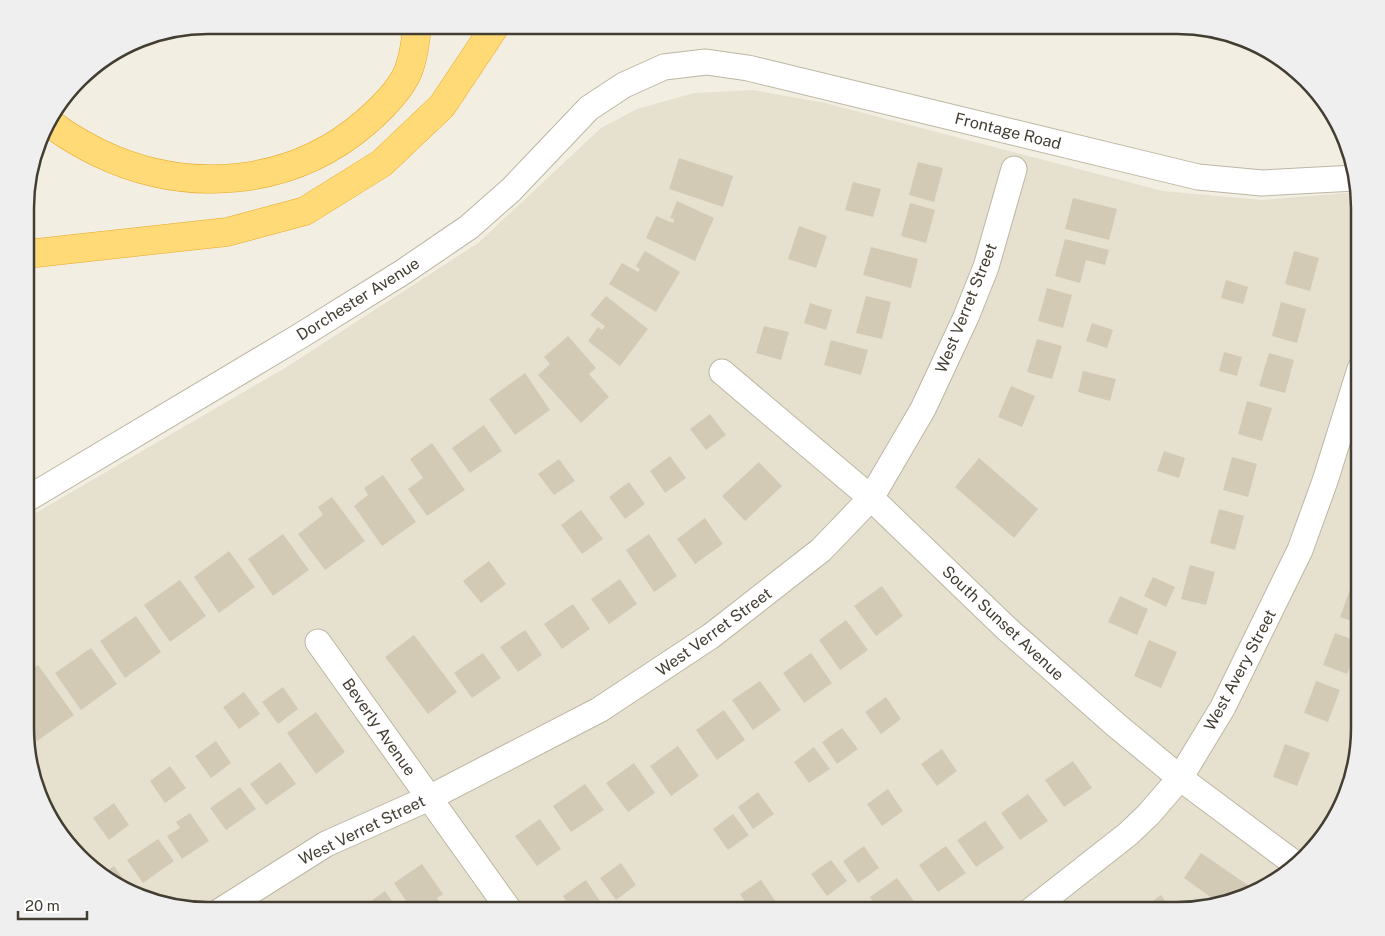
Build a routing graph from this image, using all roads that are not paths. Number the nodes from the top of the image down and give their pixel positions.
1 (416, 34) edge
2 (490, 34) edge
3 (664, 67) joint
4 (55, 126) edge
5 (1014, 169) dead end
6 (1349, 178) edge
7 (34, 253) edge
8 (722, 372) dead end
9 (1351, 398) edge
10 (34, 494) edge
11 (871, 498) junction
12 (318, 642) dead end
13 (1180, 778) junction
14 (429, 798) junction
15 (1290, 860) edge
16 (234, 902) edge
17 (504, 902) edge
18 (1041, 902) edge

1 - 4 highway
2 - 7 highway
3 - 6 street, Frontage Road
3 - 10 street, Dorchester Avenue
5 - 11 street, West Verret Street
8 - 11 street, South Sunset Avenue
9 - 13 street, West Avery Street
11 - 13 street, South Sunset Avenue
11 - 14 street, West Verret Street
12 - 14 street, Beverly Avenue
13 - 15 street, South Sunset Avenue
13 - 18 street, West Avery Street
14 - 16 street, West Verret Street
14 - 17 street, Beverly Avenue

